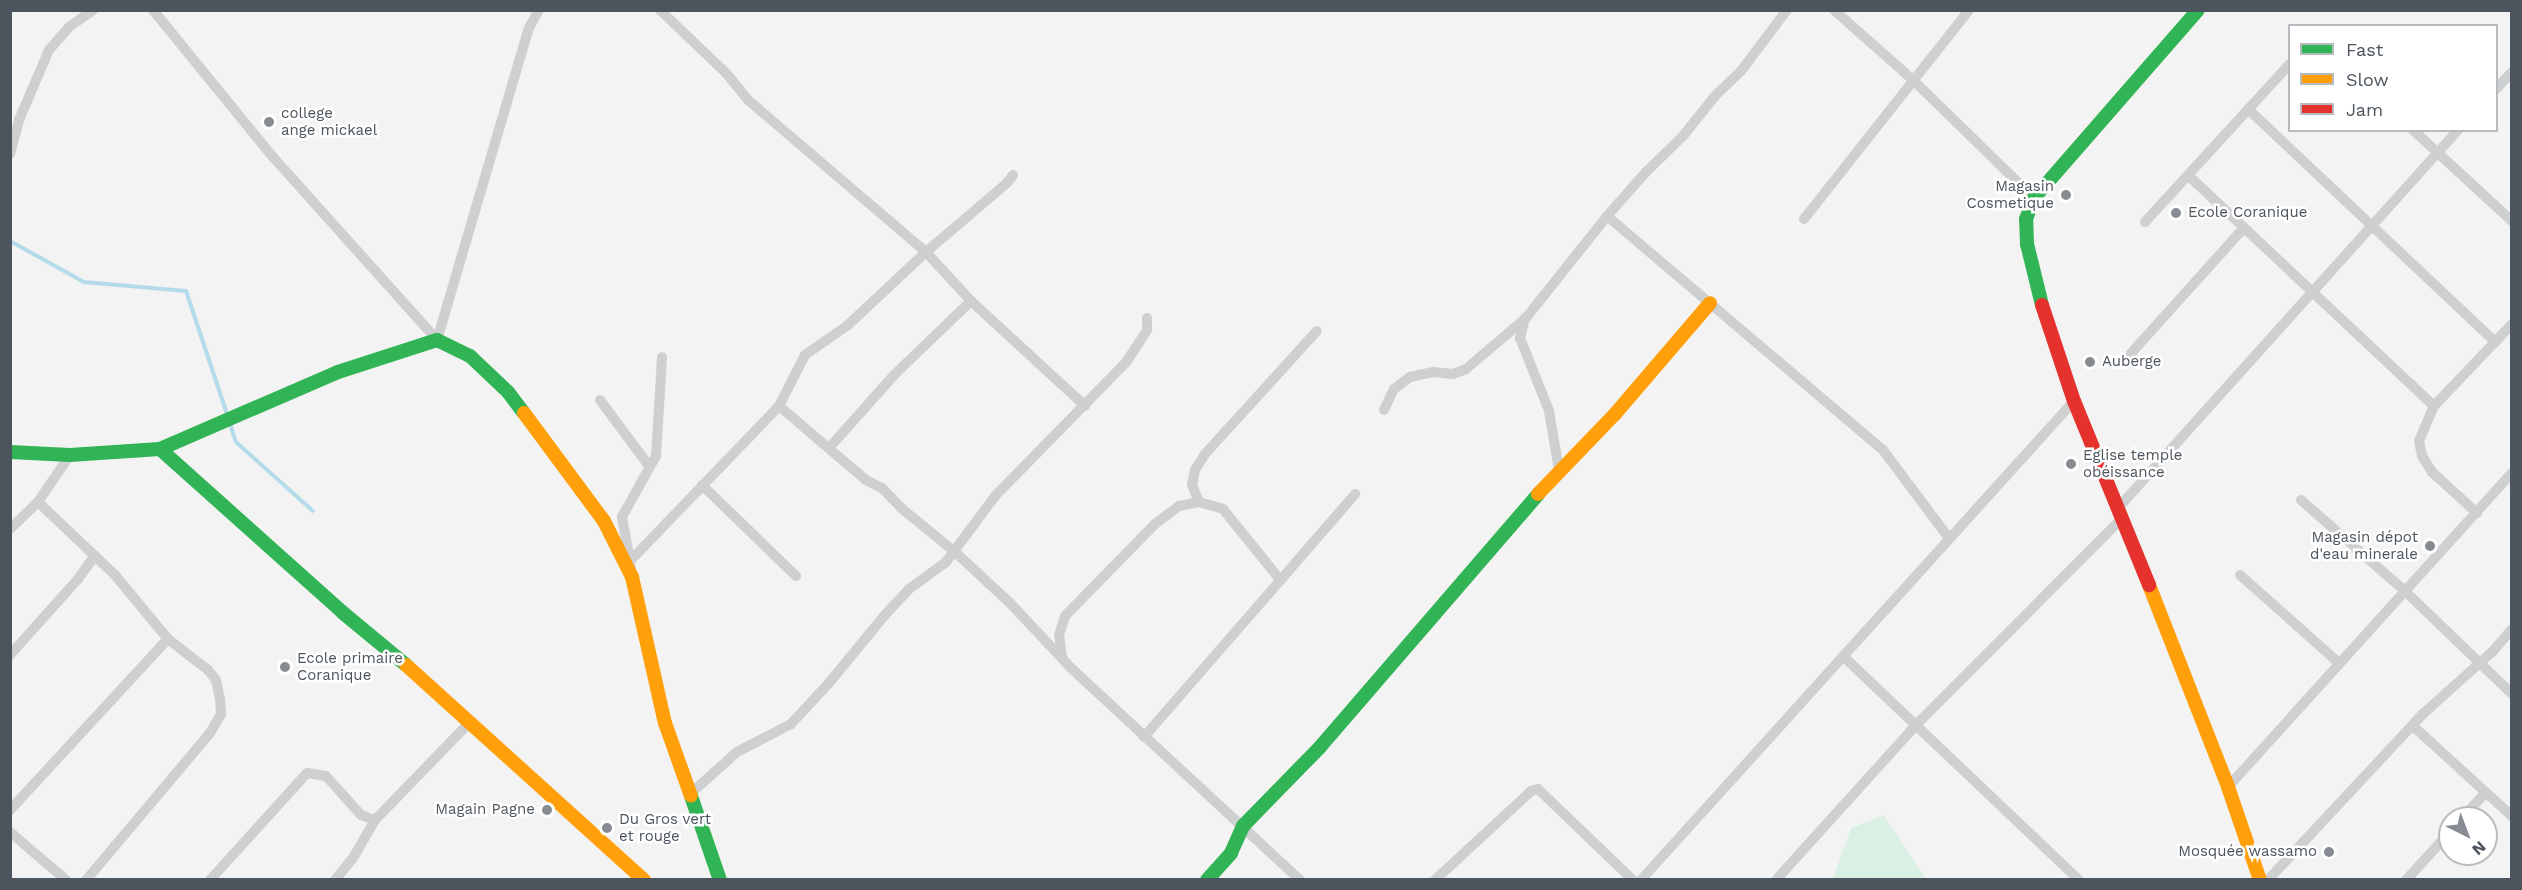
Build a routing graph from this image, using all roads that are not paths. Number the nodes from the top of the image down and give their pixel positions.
1 (93, 10) edge
2 (153, 10) edge
3 (539, 10) edge
4 (660, 10) edge
5 (1787, 10) edge
6 (1834, 10) edge
7 (1969, 10) edge
8 (2198, 10) edge
9 (2288, 65) edge
10 (2511, 72) edge
11 (1912, 79) junction
12 (2498, 87) edge
13 (2248, 109) junction
14 (2415, 132) edge
15 (2456, 132) edge
16 (2438, 153) junction
17 (10, 154) edge
18 (1013, 175) dead end
19 (2189, 176) junction
20 (2034, 198) junction
21 (1607, 216) junction
22 (2510, 217) edge
23 (1804, 219) dead end
24 (2145, 222) dead end
25 (2372, 225) junction
26 (2244, 228) junction
27 (926, 252) junction
28 (2311, 293) junction
29 (971, 301) junction
30 (1710, 303) junction
31 (1147, 318) dead end
32 (1526, 318) junction
33 (2511, 324) edge
34 (1317, 331) dead end
35 (437, 340) junction
36 (2495, 342) junction
37 (662, 357) dead end
38 (2125, 360) dead end
39 (600, 400) dead end
40 (2073, 401) junction
41 (779, 406) junction
42 (1085, 406) junction
43 (2434, 406) junction
44 (1384, 410) dead end
45 (829, 448) junction
46 (160, 449) junction
47 (10, 452) edge
48 (70, 455) junction
49 (649, 466) junction
50 (1558, 470) junction
51 (2511, 474) edge
52 (702, 485) junction
53 (1355, 494) dead end
54 (2301, 500) dead end
55 (38, 502) junction
56 (1199, 502) junction
57 (2121, 512) junction
58 (2477, 513) junction
59 (10, 530) edge
60 (1948, 537) junction
61 (955, 552) junction
62 (95, 556) junction
63 (630, 561) junction
64 (2240, 575) dead end
65 (796, 576) dead end
66 (632, 577) junction
67 (1281, 581) junction
68 (2406, 592) junction
69 (2511, 629) edge
70 (168, 639) junction
71 (10, 655) edge
72 (1844, 657) junction
73 (1062, 658) junction
74 (2339, 663) junction
75 (2478, 663) junction
76 (2511, 694) edge
77 (470, 722) junction
78 (1915, 726) junction
79 (2413, 726) junction
80 (1144, 737) junction
81 (2228, 787) junction
82 (2486, 792) junction
83 (690, 794) junction
84 (2473, 806) edge
85 (10, 810) edge
86 (2511, 816) edge
87 (375, 820) junction
88 (1243, 826) junction
89 (10, 832) edge
90 (2438, 845) edge
91 (66, 879) edge
92 (86, 879) edge
93 (210, 879) edge
94 (335, 879) edge
95 (644, 879) edge
96 (720, 879) edge
97 (1207, 879) edge
98 (1300, 879) edge
99 (1435, 879) edge
100 (1633, 879) edge
101 (1641, 879) edge
102 (1776, 879) edge
103 (2079, 879) edge
104 (2260, 879) edge
105 (2268, 879) edge
106 (2406, 879) edge

1 - 17 street
2 - 35 street
3 - 35 street
4 - 27 street
5 - 21 street
6 - 11 street
7 - 11 street
8 - 20 street
9 - 13 street
10 - 12 street
11 - 20 street
11 - 23 street
13 - 19 street
13 - 25 street
14 - 16 street
15 - 16 street
16 - 22 street
16 - 25 street
18 - 27 street
19 - 24 street
19 - 26 street
20 - 40 street
21 - 30 street
21 - 32 street
25 - 28 street
25 - 36 street
26 - 28 street
26 - 38 street
27 - 29 street
27 - 41 street
28 - 43 street
28 - 57 street
29 - 42 street
29 - 45 street
30 - 50 street
30 - 60 street
31 - 42 street
32 - 44 street
32 - 50 street
33 - 36 street
34 - 56 street
35 - 46 street
35 - 66 street
36 - 43 street
37 - 49 street
39 - 49 street
40 - 57 street
40 - 60 street
41 - 45 street
41 - 52 street
42 - 61 street
43 - 58 street
45 - 61 street
46 - 48 street
46 - 77 street
47 - 48 street
48 - 55 street
49 - 63 street
50 - 88 street
51 - 58 street
52 - 63 street
52 - 65 street
53 - 67 street
54 - 68 street
55 - 59 street
55 - 62 street
56 - 67 street
56 - 73 street
57 - 78 street
57 - 81 street
58 - 68 street
60 - 72 street
61 - 73 street
61 - 83 street
62 - 70 street
62 - 71 street
63 - 66 street
64 - 74 street
66 - 83 street
67 - 80 street
68 - 74 street
68 - 75 street
69 - 75 street
70 - 85 street
70 - 92 street
72 - 78 street
72 - 101 street
73 - 80 street
74 - 81 street
75 - 76 street
75 - 79 street
77 - 87 street
77 - 95 street
78 - 102 street
78 - 103 street
79 - 82 street
79 - 105 street
80 - 88 street
81 - 104 street
82 - 84 street
82 - 86 street
83 - 96 street
87 - 93 street
87 - 94 street
88 - 97 street
88 - 98 street
89 - 91 street
90 - 106 street
99 - 100 street

